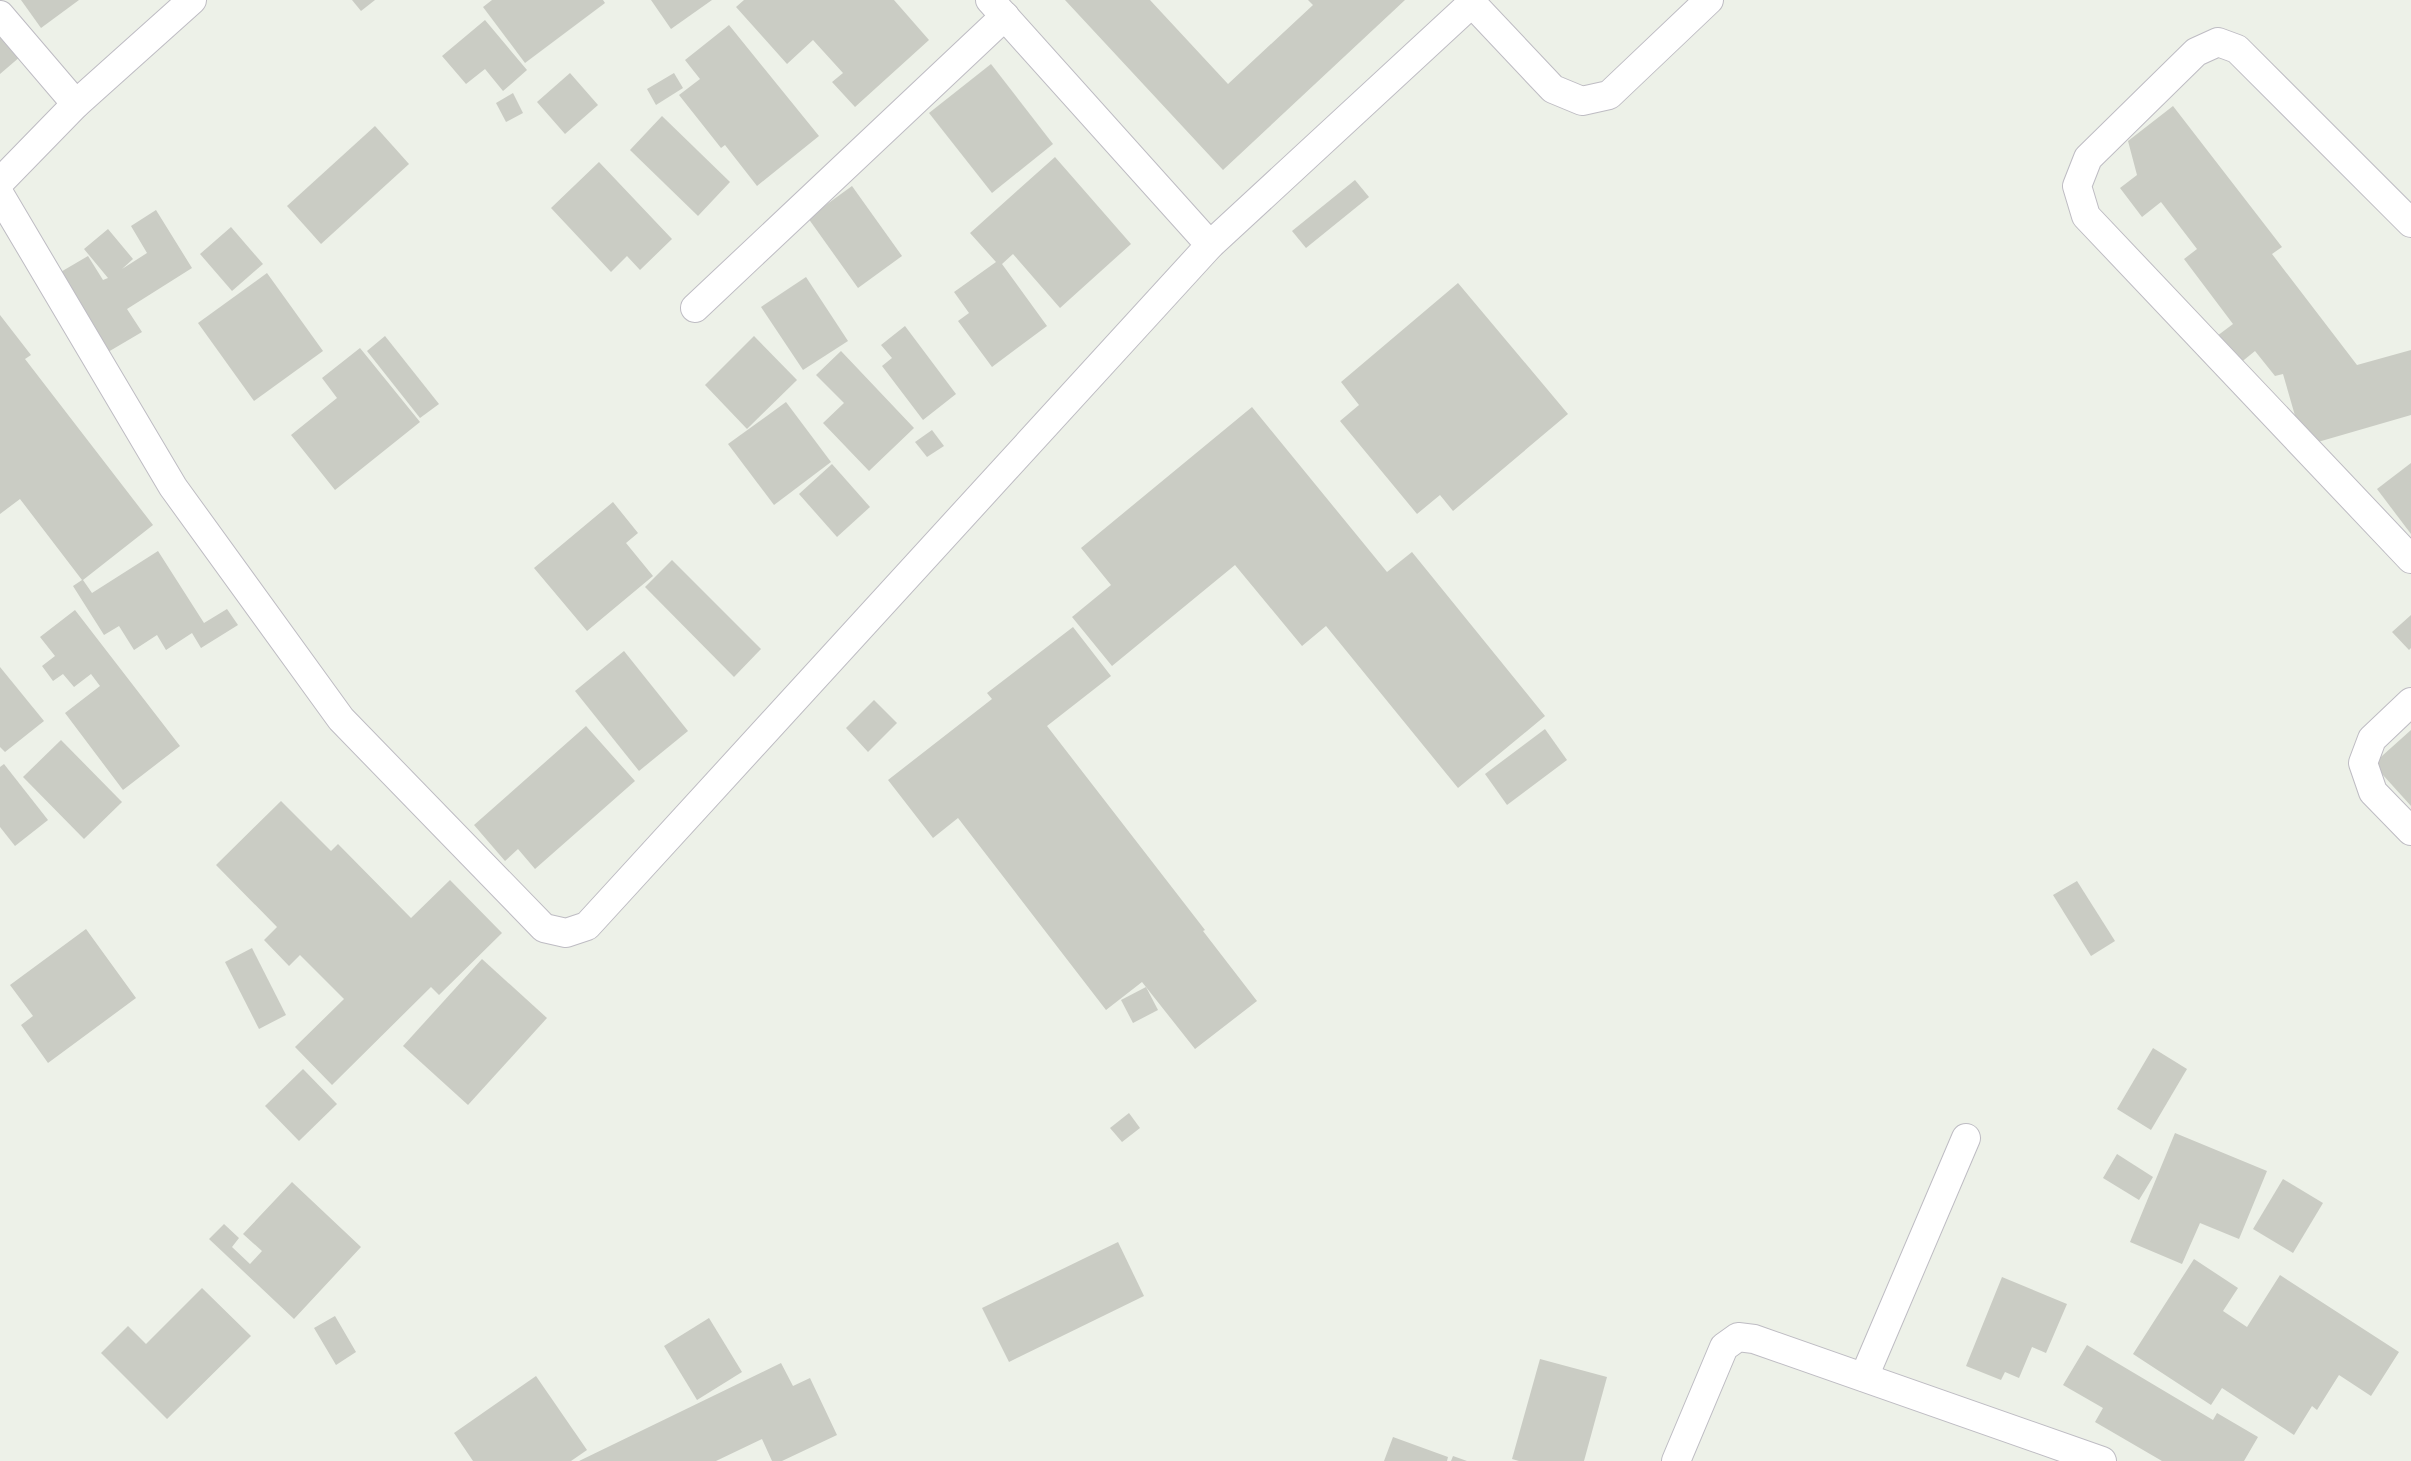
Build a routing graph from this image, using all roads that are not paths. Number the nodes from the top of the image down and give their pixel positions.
1 (192, 0) edge
2 (1709, 0) edge
3 (1471, 2) edge
4 (997, 8) edge
5 (0, 16) edge
6 (76, 104) junction
7 (0, 182) edge
8 (0, 195) edge
9 (2411, 223) edge
10 (1210, 245) junction
11 (695, 308) dead end
12 (2411, 559) edge
13 (2411, 702) edge
14 (2411, 831) edge
15 (1966, 1138) dead end
16 (1864, 1377) junction
17 (1676, 1461) edge
18 (2102, 1461) edge

1 - 6 street
2 - 3 street
3 - 10 street
4 - 10 street
4 - 11 street
5 - 6 street
6 - 7 street
8 - 10 street
9 - 12 street
13 - 14 street
15 - 16 street
16 - 17 street
16 - 18 street

